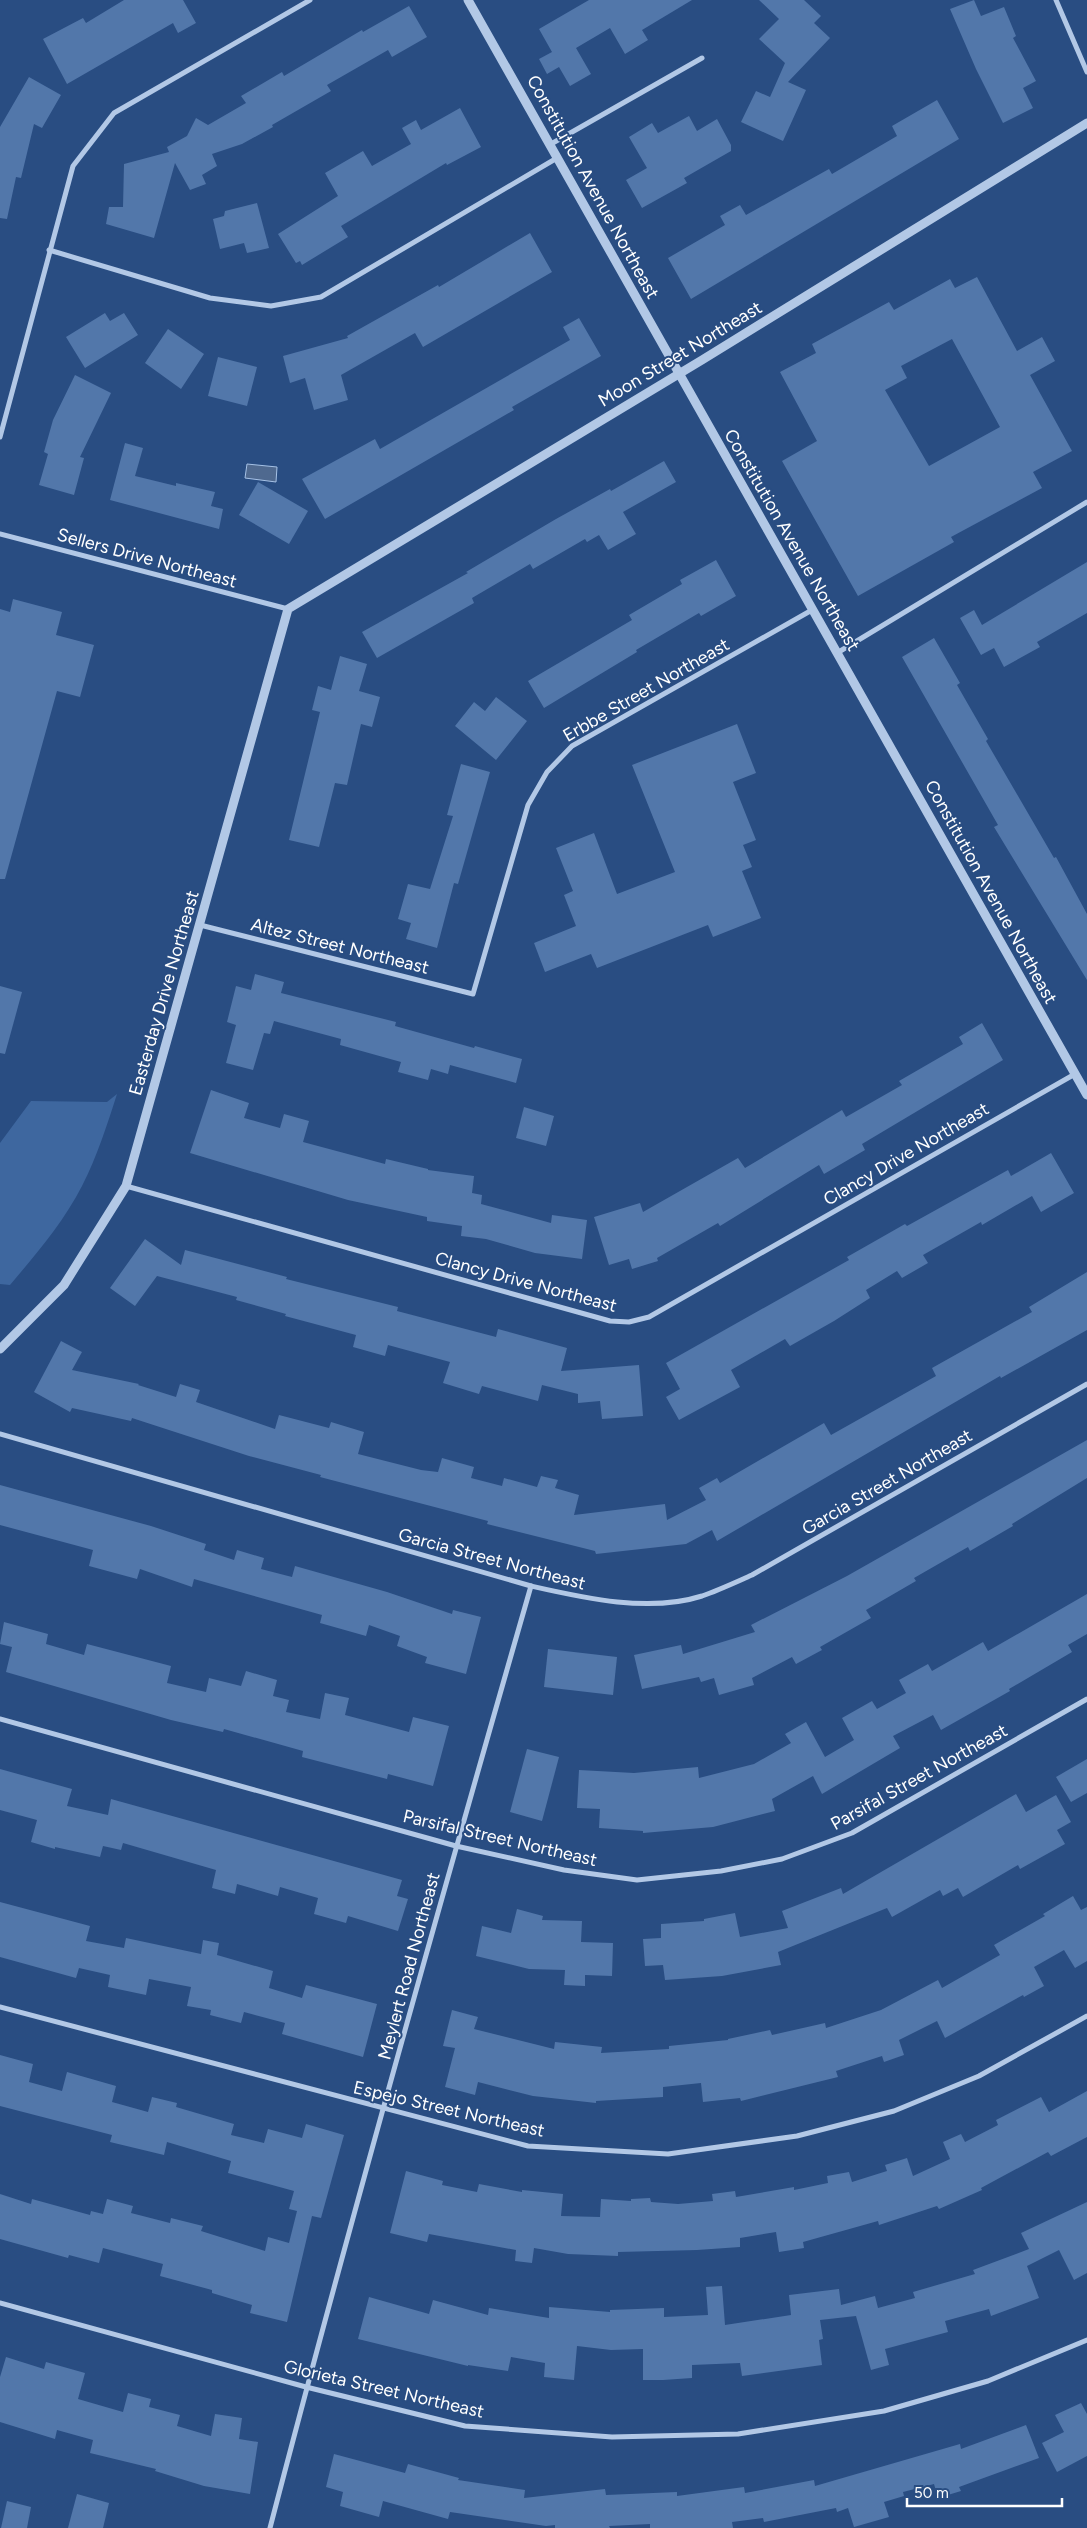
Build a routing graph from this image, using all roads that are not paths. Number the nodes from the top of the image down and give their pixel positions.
1 (310, 0) edge
2 (468, 0) edge
3 (1056, 0) edge
4 (702, 58) dead end
5 (1087, 72) edge
6 (1087, 123) edge
7 (551, 144) junction
8 (558, 157) junction
9 (49, 250) junction
10 (679, 373) junction
11 (0, 437) edge
12 (1087, 502) edge
13 (0, 534) edge
14 (288, 609) junction
15 (812, 610) junction
16 (837, 653) junction
17 (200, 925) junction
18 (473, 994) joint
19 (1075, 1074) junction
20 (1087, 1095) edge
21 (126, 1186) junction
22 (0, 1349) edge
23 (1087, 1384) edge
24 (0, 1434) edge
25 (531, 1586) junction
26 (1087, 1699) edge
27 (0, 1719) edge
28 (456, 1846) junction
29 (0, 2007) edge
30 (1087, 2016) edge
31 (384, 2109) junction
32 (0, 2303) edge
33 (1087, 2340) edge
34 (306, 2387) junction
35 (270, 2528) edge

1 - 9 street
2 - 7 street, Constitution Avenue Northeast
3 - 5 street
4 - 7 street
6 - 10 street, Moon Street Northeast
7 - 8 street, Constitution Avenue Northeast
8 - 9 street
8 - 10 street, Constitution Avenue Northeast
9 - 11 street
10 - 14 street, Moon Street Northeast
10 - 15 street, Constitution Avenue Northeast
12 - 16 street
13 - 14 street, Sellers Drive Northeast
14 - 17 street, Easterday Drive Northeast
15 - 16 street, Constitution Avenue Northeast
15 - 18 street, Erbbe Street Northeast
16 - 19 street, Constitution Avenue Northeast
17 - 18 street, Altez Street Northeast
17 - 21 street, Easterday Drive Northeast
19 - 20 street, Constitution Avenue Northeast
19 - 21 street, Clancy Drive Northeast
21 - 22 street, Easterday Drive Northeast
23 - 25 street, Garcia Street Northeast
24 - 25 street, Garcia Street Northeast
25 - 28 street, Meylert Road Northeast
26 - 28 street, Parsifal Street Northeast
27 - 28 street, Parsifal Street Northeast
28 - 31 street, Meylert Road Northeast
29 - 31 street, Espejo Street Northeast
30 - 31 street, Espejo Street Northeast
31 - 34 street, Meylert Road Northeast
32 - 34 street, Glorieta Street Northeast
33 - 34 street, Glorieta Street Northeast
34 - 35 street, Meylert Road Northeast

